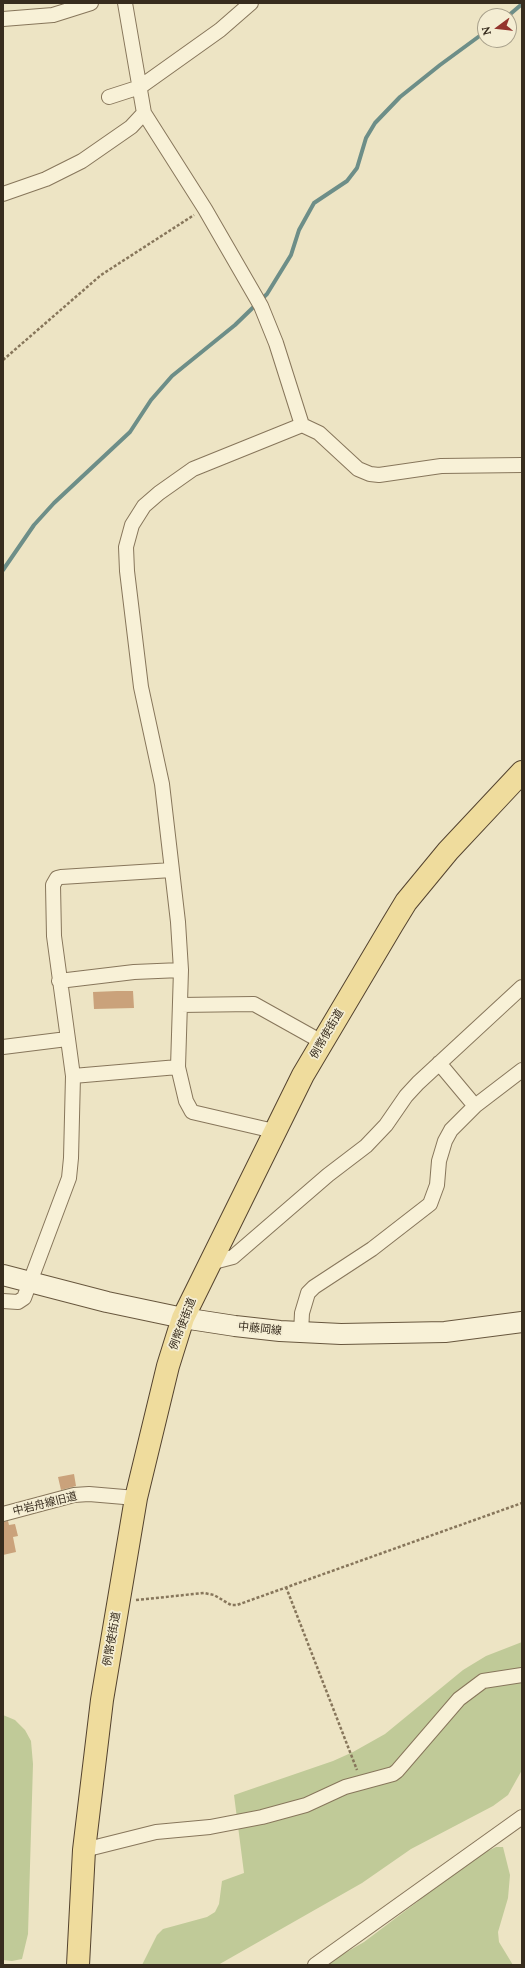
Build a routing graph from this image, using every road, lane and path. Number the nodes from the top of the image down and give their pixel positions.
1 (91, 3) edge
2 (126, 3) edge
3 (251, 3) edge
4 (3, 18) edge
5 (140, 87) junction
6 (109, 98) dead end
7 (144, 113) junction
8 (3, 194) edge
9 (205, 209) junction
10 (3, 360) edge
11 (302, 425) junction
12 (522, 465) edge
13 (522, 772) edge
14 (172, 870) junction
15 (181, 970) junction
16 (59, 981) junction
17 (522, 988) edge
18 (180, 1005) junction
19 (67, 1039) junction
20 (322, 1042) junction
21 (3, 1047) edge
22 (439, 1063) junction
23 (178, 1067) junction
24 (522, 1070) edge
25 (73, 1076) junction
26 (475, 1106) junction
27 (274, 1132) junction
28 (210, 1262) junction
29 (3, 1275) edge
30 (31, 1283) junction
31 (3, 1301) edge
32 (183, 1318) junction
33 (522, 1322) edge
34 (301, 1333) junction
35 (136, 1498) junction
36 (522, 1503) edge
37 (3, 1514) edge
38 (286, 1587) junction
39 (119, 1602) junction
40 (522, 1675) edge
41 (361, 1782) junction
42 (522, 1817) edge
43 (84, 1850) junction
44 (78, 1965) edge
45 (315, 1965) edge

1 - 4 street
2 - 5 street
3 - 5 street
5 - 6 street
5 - 7 street
7 - 8 street
7 - 9 street
9 - 10 path
9 - 11 street
11 - 12 street
11 - 14 street
13 - 20 main road, 例幣使街道
14 - 15 street
14 - 16 street
15 - 16 street
15 - 18 street
16 - 19 street
17 - 22 street
18 - 20 street
18 - 23 street
19 - 21 street
19 - 25 street
20 - 27 main road, 例幣使街道
22 - 26 street
22 - 28 street
23 - 25 street
23 - 27 street
24 - 26 street
25 - 30 street
26 - 34 street
27 - 28 main road, 例幣使街道
28 - 32 main road, 例幣使街道
29 - 30 main road, 中藤岡線
30 - 31 street
30 - 32 main road, 中藤岡線
32 - 34 main road, 中藤岡線
32 - 35 main road, 例幣使街道
33 - 34 main road, 中藤岡線
35 - 37 street, 中岩舟線旧道
35 - 39 main road, 例幣使街道
36 - 38 path
38 - 39 path
38 - 41 path
39 - 43 main road, 例幣使街道
40 - 41 street
41 - 43 street
42 - 45 street
43 - 44 main road, 例幣使街道

